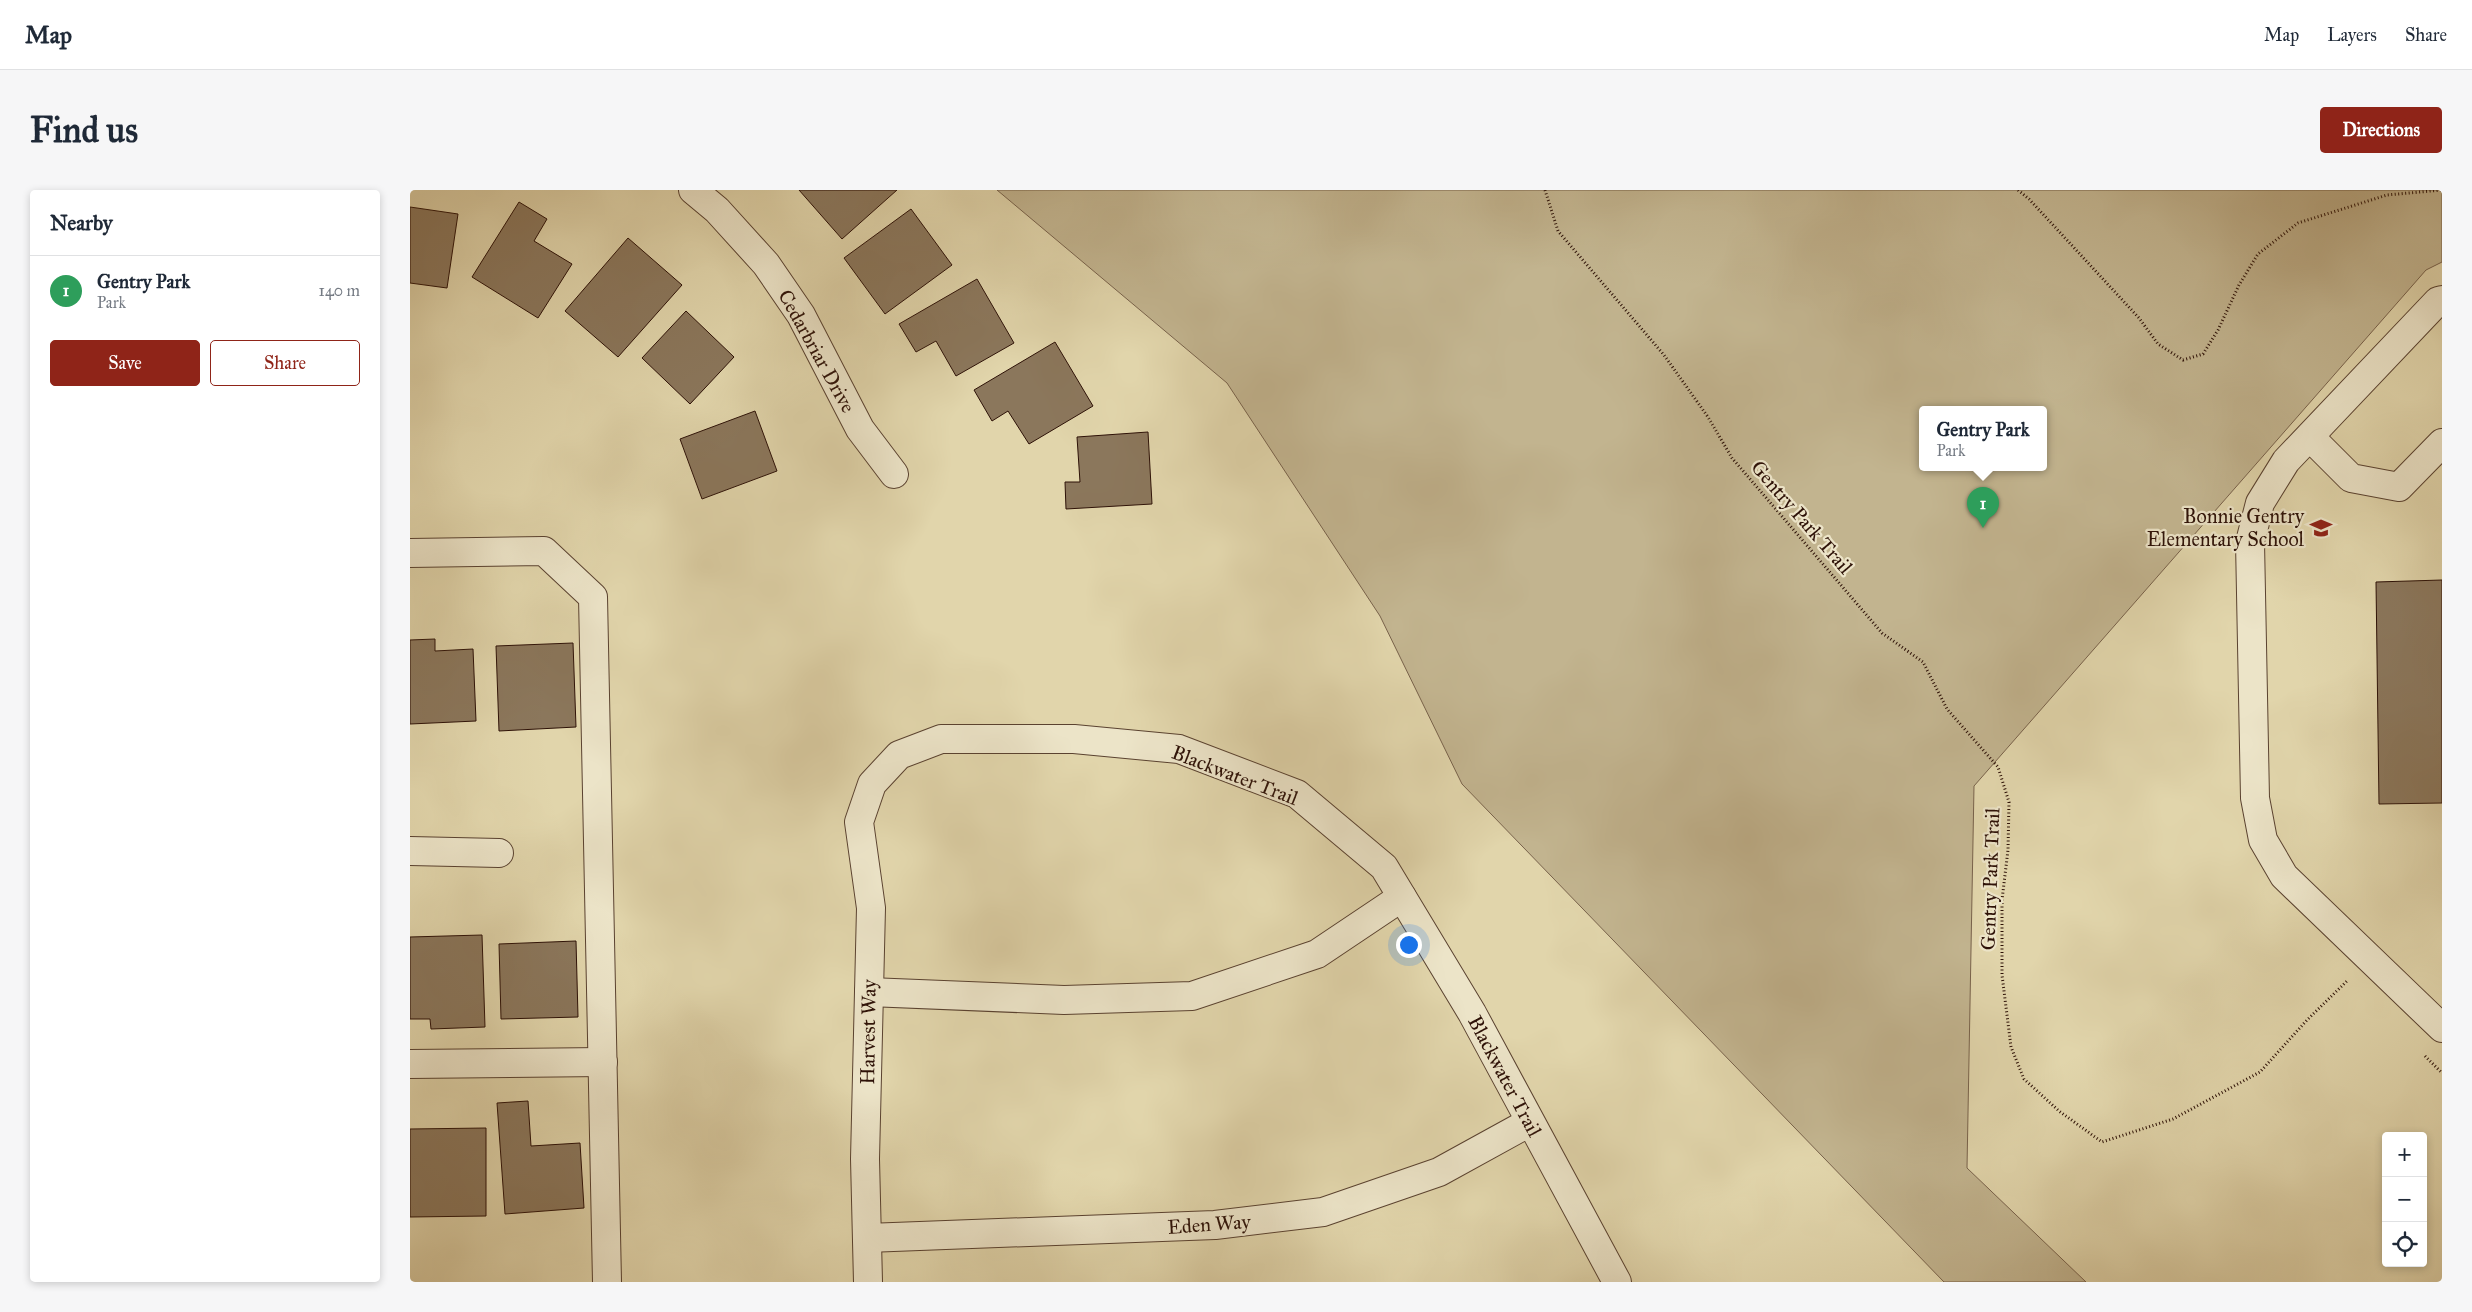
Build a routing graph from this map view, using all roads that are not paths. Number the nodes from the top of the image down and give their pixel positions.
1 (693, 190) edge
2 (2442, 300) edge
3 (2310, 436) junction
4 (2442, 443) edge
5 (894, 474) dead end
6 (410, 553) edge
7 (872, 784) joint
8 (410, 851) edge
9 (500, 853) dead end
10 (1402, 897) junction
11 (869, 992) junction
12 (2442, 1028) edge
13 (603, 1062) junction
14 (410, 1064) edge
15 (1530, 1122) junction
16 (867, 1238) junction
17 (607, 1282) edge
18 (868, 1282) edge
19 (1616, 1282) edge

1 - 5 street, Cedarbriar Drive
2 - 3 street
3 - 4 street
3 - 12 street
6 - 13 street
7 - 10 street, Blackwater Trail
7 - 11 street, Harvest Way
8 - 9 street
10 - 11 street
10 - 15 street, Blackwater Trail
11 - 16 street, Harvest Way
13 - 14 street
13 - 17 street
15 - 16 street, Eden Way
15 - 19 street, Blackwater Trail
16 - 18 street, Harvest Way

